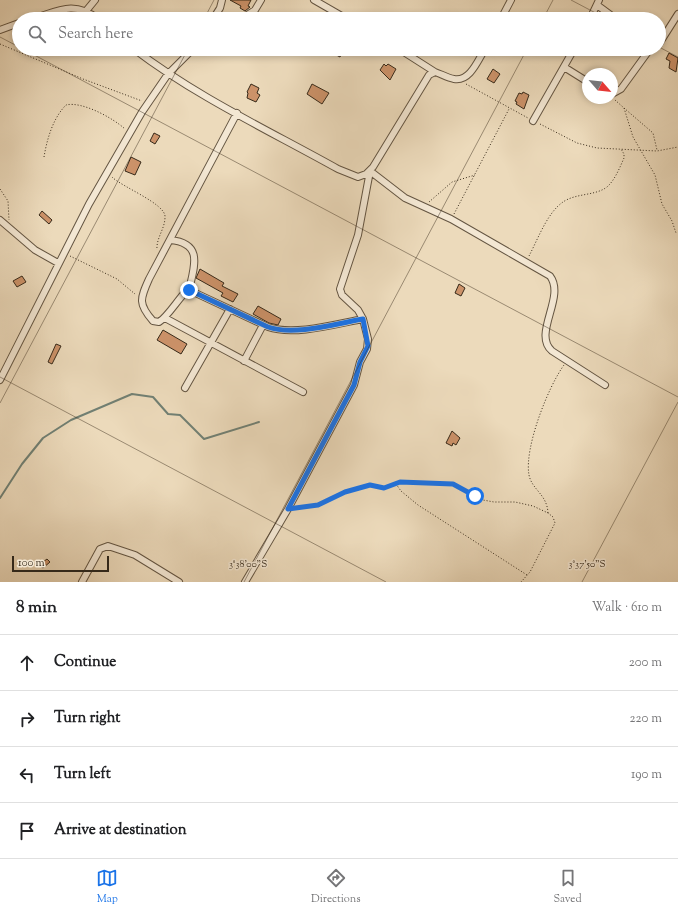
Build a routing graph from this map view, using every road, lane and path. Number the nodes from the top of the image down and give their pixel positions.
1 (95, 0) edge
2 (222, 0) edge
3 (261, 0) edge
4 (314, 0) edge
5 (511, 0) edge
6 (598, 2) edge
7 (86, 11) joint
8 (54, 12) edge
9 (217, 12) edge
10 (252, 12) edge
11 (335, 12) edge
12 (505, 12) edge
13 (593, 12) edge
14 (609, 12) edge
15 (678, 14) edge
16 (12, 26) edge
17 (0, 30) edge
18 (666, 33) edge
19 (0, 44) edge
20 (12, 49) edge
21 (28, 56) edge
22 (144, 56) edge
23 (187, 56) edge
24 (410, 56) edge
25 (481, 56) edge
26 (566, 56) edge
27 (645, 56) edge
28 (570, 58) joint
29 (564, 67) junction
30 (435, 72) junction
31 (168, 74) junction
32 (582, 78) edge
33 (456, 79) junction
34 (618, 91) edge
35 (148, 102) junction
36 (618, 102) edge
37 (623, 107) junction
38 (509, 108) junction
39 (237, 113) junction
40 (533, 121) junction
41 (130, 134) junction
42 (621, 148) junction
43 (678, 148) edge
44 (640, 150) junction
45 (657, 151) junction
46 (44, 157) dead end
47 (370, 171) junction
48 (107, 173) junction
49 (475, 175) junction
50 (0, 189) edge
51 (425, 207) junction
52 (0, 220) edge
53 (451, 220) junction
54 (10, 227) junction
55 (676, 234) dead end
56 (170, 240) junction
57 (64, 253) junction
58 (160, 258) junction
59 (526, 261) junction
60 (58, 263) junction
61 (189, 290) junction
62 (141, 301) junction
63 (230, 309) junction
64 (165, 318) junction
65 (363, 319) junction
66 (263, 324) junction
67 (211, 344) junction
68 (568, 360) junction
69 (244, 361) junction
70 (0, 380) edge
71 (605, 385) dead end
72 (185, 388) dead end
73 (303, 392) dead end
74 (395, 484) junction
75 (288, 509) junction
76 (548, 513) junction
77 (528, 575) junction
78 (168, 579) edge
79 (247, 581) edge
80 (82, 582) edge
81 (179, 582) edge
82 (521, 582) edge

1 - 7 street
2 - 9 street
3 - 10 street
4 - 11 street
5 - 12 street
6 - 13 street
6 - 14 street
7 - 8 street
15 - 18 street
16 - 17 street
19 - 20 path
21 - 35 path
22 - 31 street
23 - 31 street
24 - 30 street
25 - 33 street
26 - 28 path
27 - 34 street
28 - 29 street
29 - 32 street
29 - 40 street
30 - 33 street
30 - 47 street
31 - 35 street
31 - 39 street
33 - 38 path
35 - 41 street
36 - 37 path
37 - 44 path
37 - 45 path
38 - 40 path
38 - 49 path
39 - 47 street
39 - 56 street
40 - 42 path
41 - 46 path
41 - 48 street
42 - 44 path
42 - 59 path
43 - 45 path
44 - 45 path
44 - 55 path
47 - 51 street
47 - 65 street
48 - 57 street
48 - 58 path
49 - 51 path
49 - 53 path
50 - 54 path
51 - 53 street
52 - 54 street
53 - 59 street
54 - 60 street
56 - 58 street
56 - 61 street
57 - 60 street
57 - 62 path
58 - 62 street
59 - 68 street
60 - 70 street
61 - 63 street
61 - 64 street
62 - 64 street
63 - 66 street
63 - 67 street
64 - 67 street
65 - 66 street
65 - 75 street
66 - 69 street
67 - 69 street
67 - 72 street
68 - 71 street
68 - 76 path
69 - 73 street
74 - 75 path
74 - 76 path
74 - 77 path
75 - 79 street
76 - 77 path
77 - 82 path
78 - 80 street
78 - 81 street

